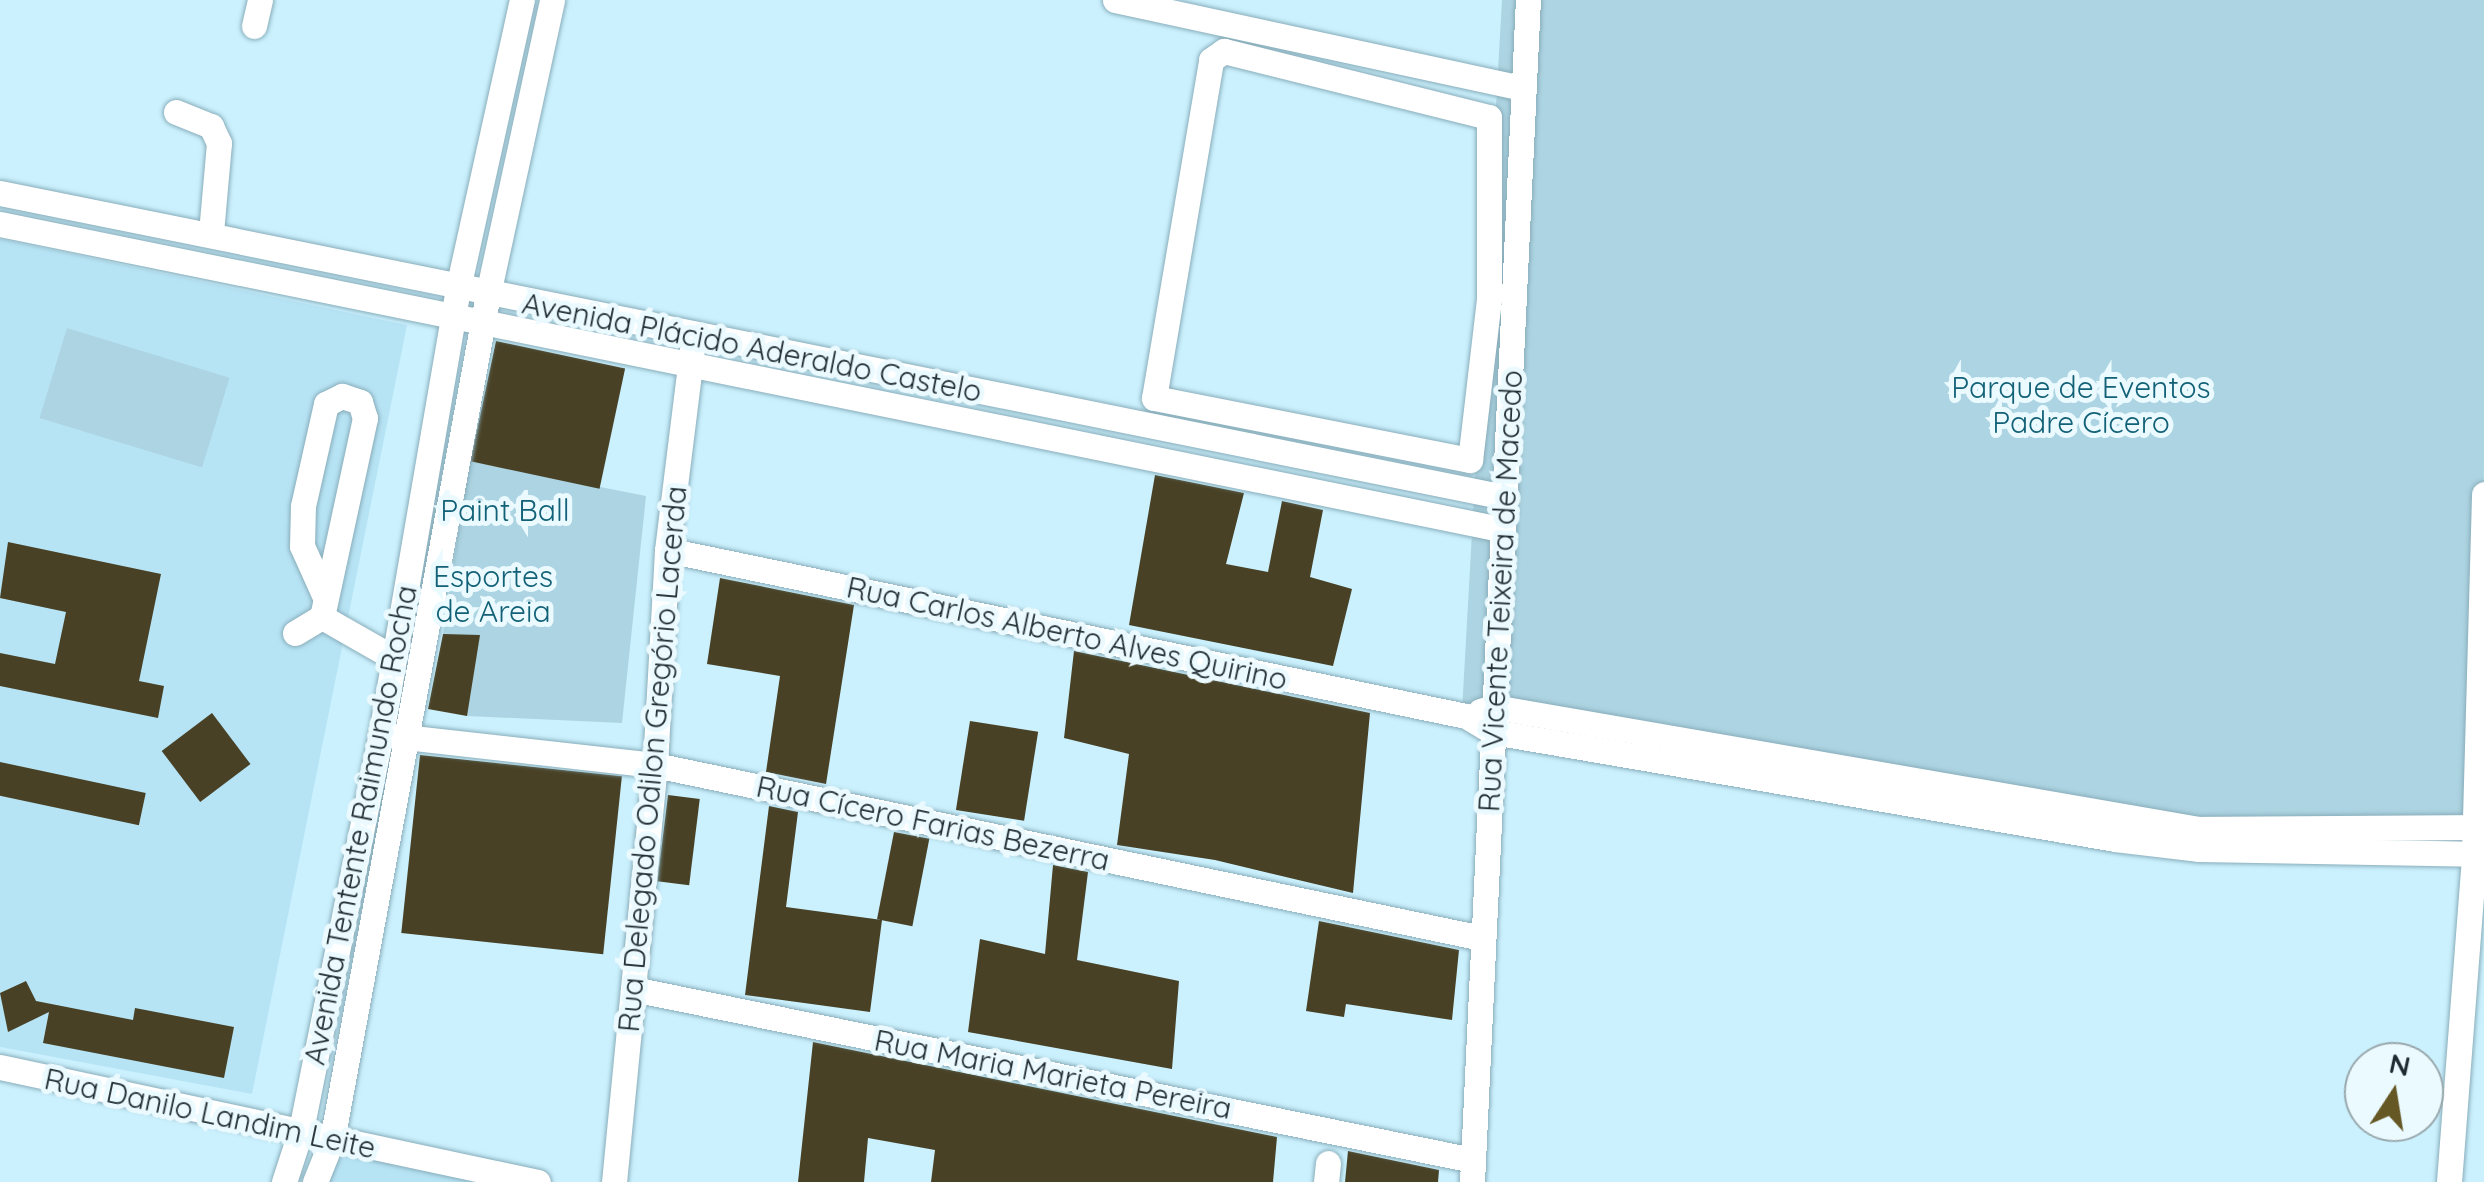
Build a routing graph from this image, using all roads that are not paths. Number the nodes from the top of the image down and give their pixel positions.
1 (260, 0) edge
2 (522, 0) edge
3 (552, 0) edge
4 (1115, 0) edge
5 (1528, 0) edge
6 (254, 26) dead end
7 (503, 84) junction
8 (1523, 88) junction
9 (532, 90) junction
10 (176, 112) dead end
11 (0, 193) edge
12 (0, 224) edge
13 (211, 232) junction
14 (458, 288) junction
15 (488, 294) junction
16 (1489, 299) junction
17 (1516, 301) junction
18 (453, 320) junction
19 (483, 325) junction
20 (694, 336) junction
21 (690, 365) junction
22 (1153, 428) junction
23 (1146, 457) junction
24 (2484, 494) edge
25 (1505, 496) junction
26 (1501, 529) junction
27 (667, 550) junction
28 (324, 607) junction
29 (295, 634) dead end
30 (394, 658) junction
31 (1494, 719) junction
32 (381, 734) junction
33 (410, 738) junction
34 (655, 765) junction
35 (2474, 827) junction
36 (2221, 840) junction
37 (2474, 854) junction
38 (1482, 938) junction
39 (632, 989) junction
40 (0, 1067) edge
41 (301, 1130) junction
42 (332, 1140) junction
43 (1473, 1171) edge
44 (284, 1182) edge
45 (315, 1182) edge
46 (538, 1182) edge
47 (614, 1182) edge
48 (2449, 1182) edge

1 - 6 street
2 - 7 street, Avenida Tentente Raimundo Rocha
3 - 9 street, Avenida Tentente Raimundo Rocha
4 - 8 street
5 - 8 street, Rua Vicente Teixeira de Macedo
7 - 9 street
7 - 14 street, Avenida Tentente Raimundo Rocha
8 - 17 street, Rua Vicente Teixeira de Macedo
9 - 15 street, Avenida Tentente Raimundo Rocha
10 - 13 street
11 - 13 street, Avenida Plácido Aderaldo Castelo
12 - 18 street, Avenida Plácido Aderaldo Castelo
13 - 14 street, Avenida Plácido Aderaldo Castelo
14 - 15 street, Avenida Plácido Aderaldo Castelo
14 - 18 street, Avenida Tentente Raimundo Rocha
15 - 19 street, Avenida Tentente Raimundo Rocha
15 - 20 street, Avenida Plácido Aderaldo Castelo
16 - 16 street
16 - 17 street
17 - 25 street, Rua Vicente Teixeira de Macedo
18 - 19 street, Avenida Plácido Aderaldo Castelo
18 - 30 street, Avenida Tentente Raimundo Rocha
19 - 21 street, Avenida Plácido Aderaldo Castelo
19 - 33 street, Avenida Tentente Raimundo Rocha
20 - 21 street, Rua Delegado Odilon Gregório Lacerda
20 - 22 street, Avenida Plácido Aderaldo Castelo
21 - 23 street, Avenida Plácido Aderaldo Castelo
21 - 27 street, Rua Delegado Odilon Gregório Lacerda
22 - 23 street
22 - 25 street, Avenida Plácido Aderaldo Castelo
23 - 26 street, Avenida Plácido Aderaldo Castelo
24 - 35 street
25 - 26 street, Rua Vicente Teixeira de Macedo
26 - 31 street, Rua Vicente Teixeira de Macedo
27 - 31 street, Rua Carlos Alberto Alves Quirino
27 - 34 street, Rua Delegado Odilon Gregório Lacerda
28 - 28 street
28 - 29 street
28 - 30 street
30 - 32 street, Avenida Tentente Raimundo Rocha
31 - 36 street
31 - 38 street, Rua Vicente Teixeira de Macedo
32 - 33 street, Rua Cícero Farias Bezerra
32 - 41 street, Avenida Tentente Raimundo Rocha
33 - 34 street, Rua Cícero Farias Bezerra
33 - 42 street, Avenida Tentente Raimundo Rocha
34 - 38 street, Rua Cícero Farias Bezerra
34 - 39 street, Rua Delegado Odilon Gregório Lacerda
35 - 36 street
35 - 37 street
36 - 37 street
37 - 48 street
38 - 43 street, Rua Vicente Teixeira de Macedo
39 - 43 street, Rua Maria Marieta Pereira
39 - 47 street, Rua Delegado Odilon Gregório Lacerda
40 - 41 street, Rua Danilo Landim Leite
41 - 42 street, Rua Danilo Landim Leite
41 - 44 street, Avenida Tentente Raimundo Rocha
42 - 45 street, Avenida Tentente Raimundo Rocha
42 - 46 street, Rua Danilo Landim Leite

